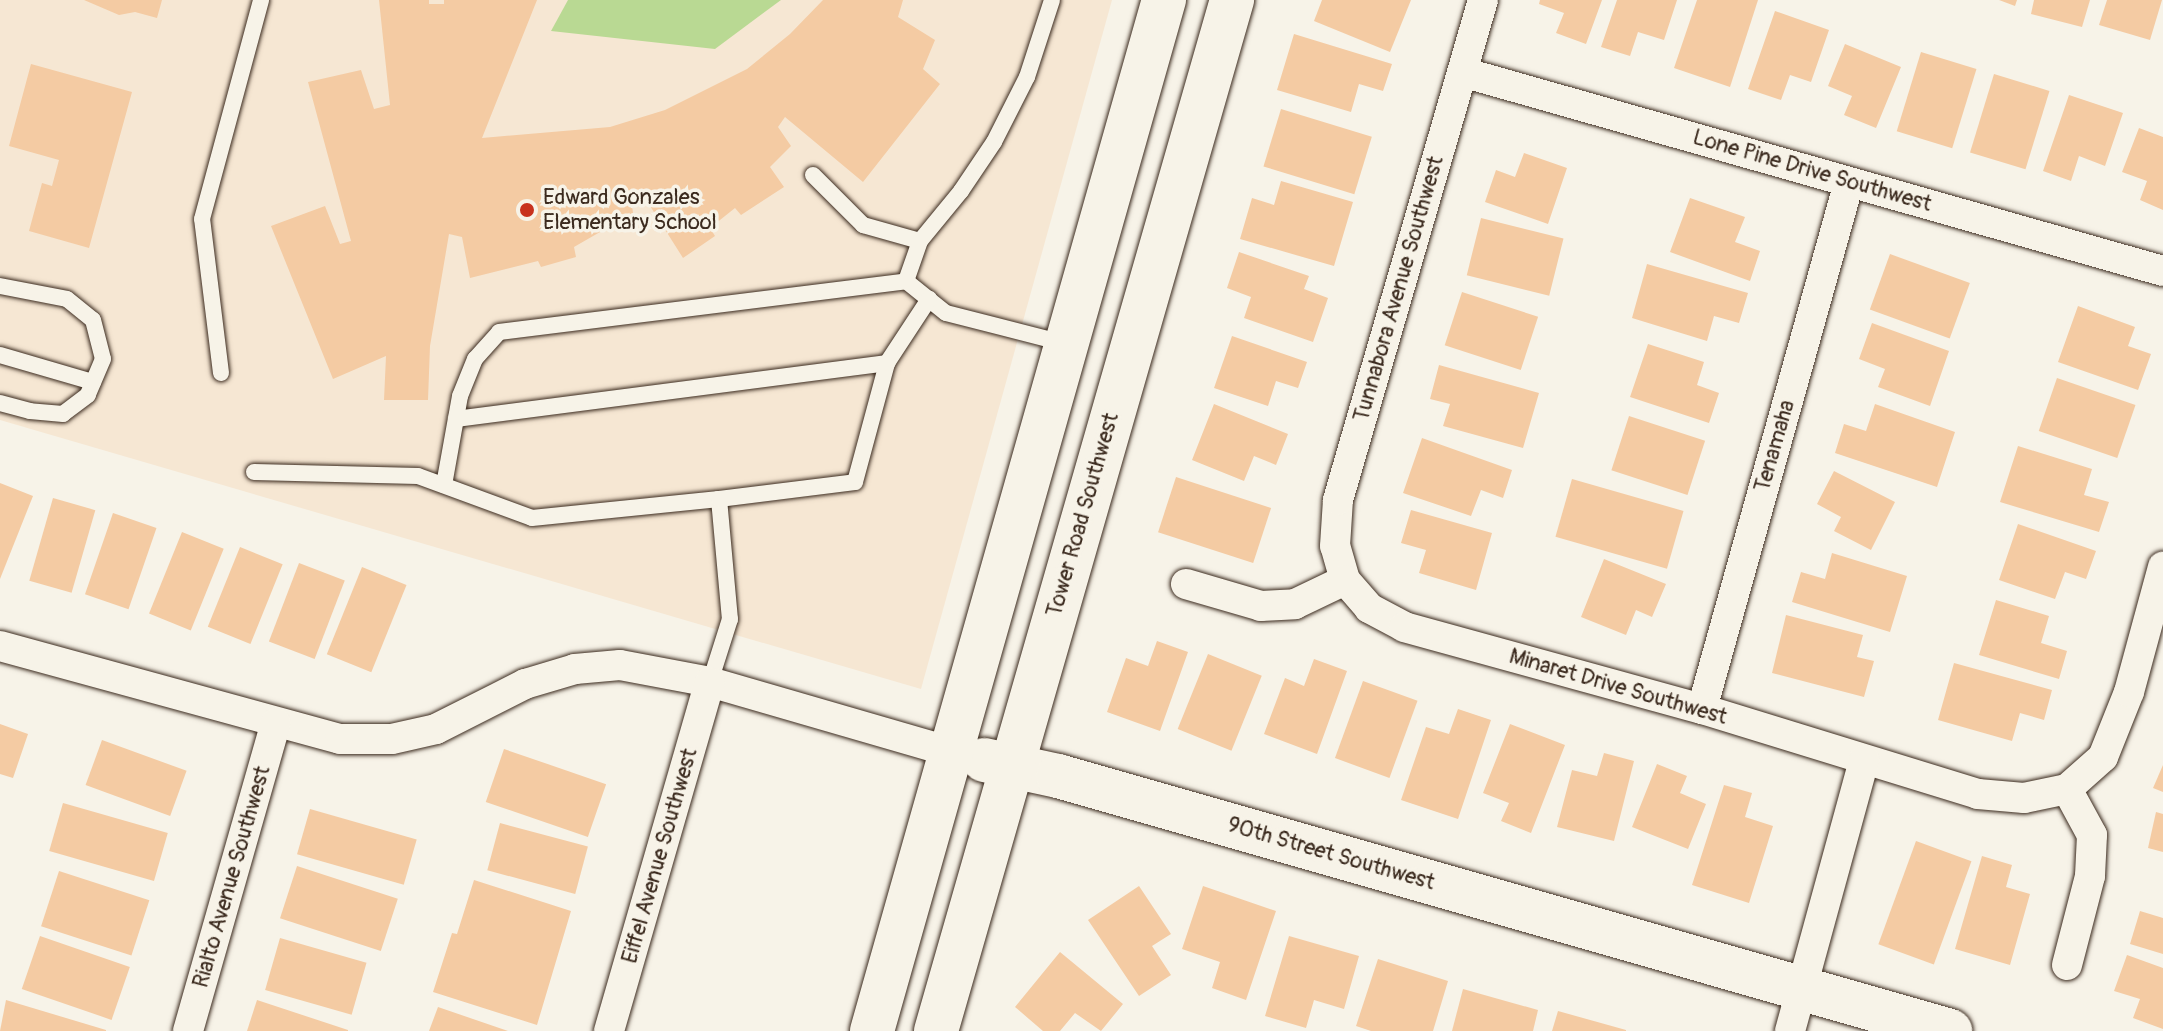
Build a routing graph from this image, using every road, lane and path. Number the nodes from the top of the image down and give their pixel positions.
1 (261, 0) edge
2 (1052, 0) edge
3 (1164, 0) edge
4 (1232, 0) edge
5 (1483, 0) edge
6 (1462, 72) junction
7 (813, 175) dead end
8 (1849, 182) junction
9 (920, 241) junction
10 (2163, 271) edge
11 (906, 281) junction
12 (0, 286) edge
13 (929, 299) junction
14 (1067, 344) junction
15 (0, 355) edge
16 (887, 363) junction
17 (221, 373) dead end
18 (93, 382) junction
19 (0, 403) edge
20 (456, 419) junction
21 (254, 472) dead end
22 (444, 485) junction
23 (719, 499) junction
24 (2163, 567) edge
25 (1345, 580) junction
26 (1186, 584) dead end
27 (0, 646) edge
28 (710, 682) junction
29 (1702, 709) junction
30 (276, 723) junction
31 (951, 752) junction
32 (1864, 760) junction
33 (1010, 767) junction
34 (2067, 789) junction
35 (2067, 965) dead end
36 (1802, 987) junction
37 (188, 1031) edge
38 (609, 1031) edge
39 (872, 1031) edge
40 (936, 1031) edge
41 (1790, 1031) edge
42 (1950, 1031) edge

1 - 17 lane
2 - 9 lane
3 - 14 street
4 - 33 street, Tower Road Southwest
5 - 6 street, Tunnabora Avenue Southwest
6 - 8 street, Lone Pine Drive Southwest
6 - 25 street, Tunnabora Avenue Southwest
7 - 9 lane
8 - 10 street, Lone Pine Drive Southwest
8 - 29 street, Tenamaha
9 - 11 lane
11 - 13 lane
11 - 20 lane
12 - 18 lane
13 - 14 lane
13 - 16 lane
14 - 31 street
15 - 18 lane
16 - 20 lane
16 - 23 lane
18 - 19 lane
20 - 22 lane
21 - 22 lane
22 - 23 lane
23 - 28 lane
24 - 34 street
25 - 26 street
25 - 29 street, Minaret Drive Southwest
27 - 30 street, 90th Street Southwest
28 - 30 street, 90th Street Southwest
28 - 31 street, 90th Street Southwest
28 - 38 street, Eiffel Avenue Southwest
29 - 32 street, Minaret Drive Southwest
30 - 37 street, Rialto Avenue Southwest
31 - 33 street, 90th Street Southwest
31 - 39 street
32 - 34 street, Minaret Drive Southwest
32 - 36 street
33 - 36 street, 90th Street Southwest
33 - 40 street, Tower Road Southwest
34 - 35 street
36 - 41 street
36 - 42 street, 90th Street Southwest

